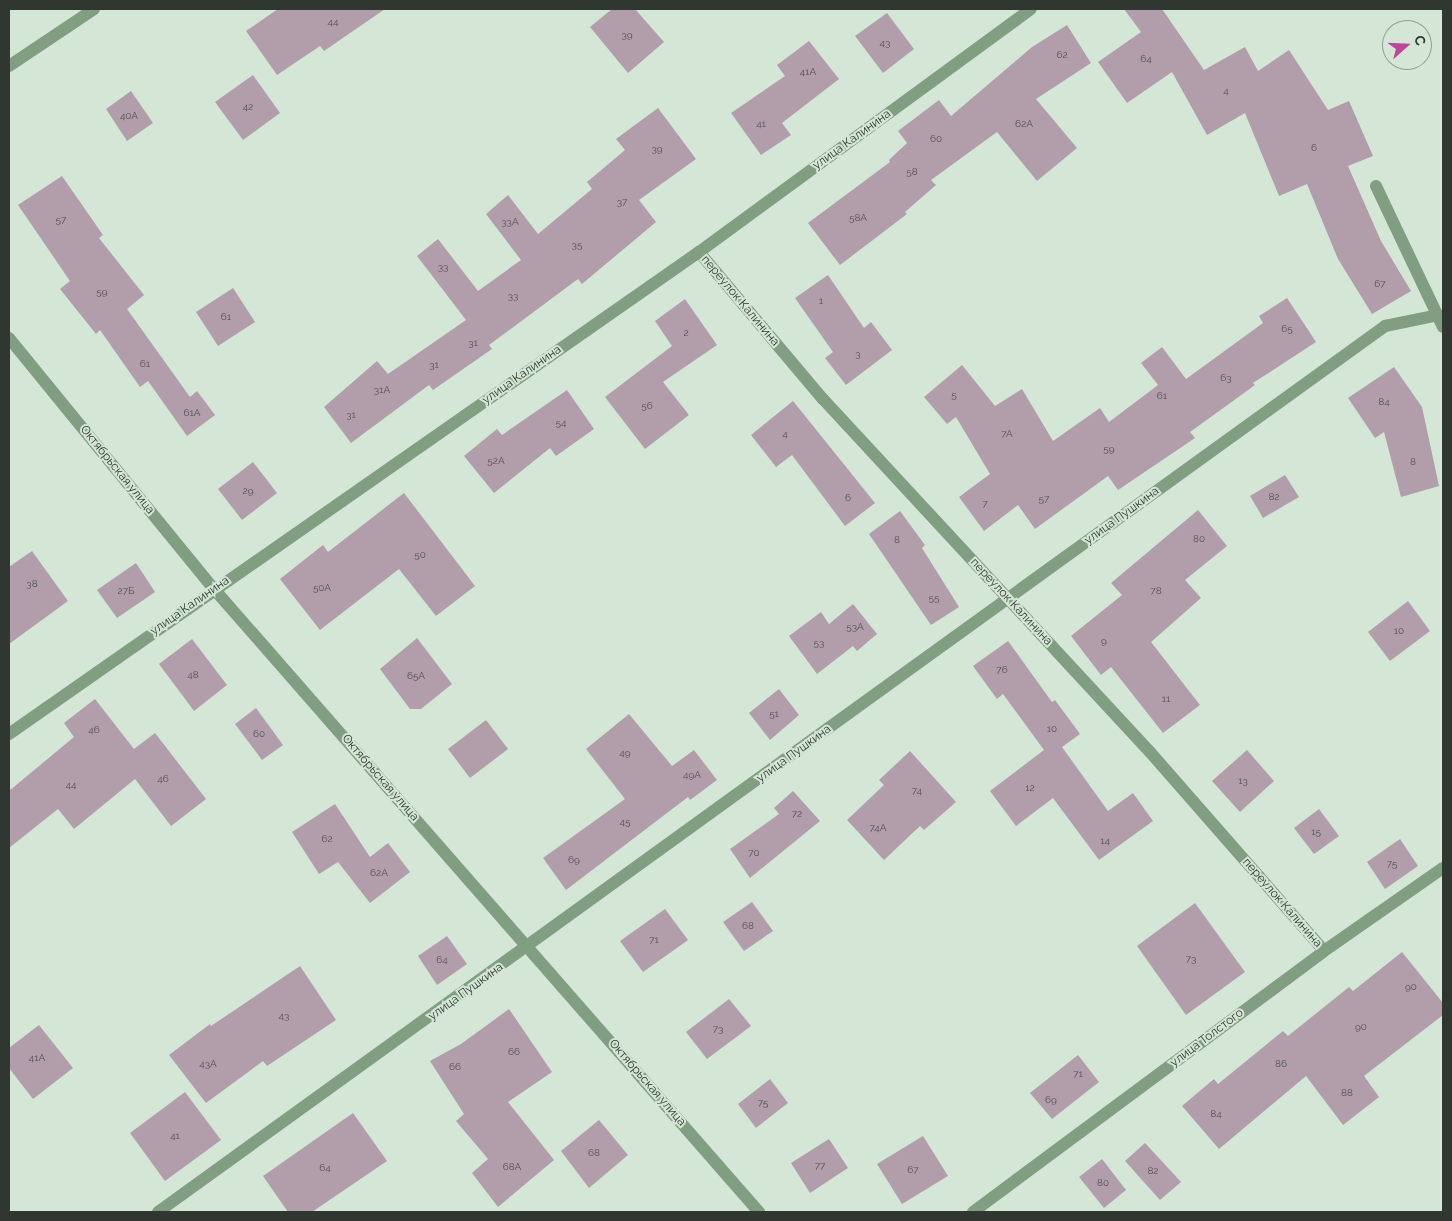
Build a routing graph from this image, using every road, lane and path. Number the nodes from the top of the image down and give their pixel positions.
1 (94, 9) edge
2 (1031, 9) edge
3 (9, 66) edge
4 (1376, 186) dead end
5 (699, 252) junction
6 (1441, 321) edge
7 (9, 338) edge
8 (214, 589) junction
9 (1007, 599) junction
10 (9, 734) edge
11 (1443, 868) edge
12 (529, 947) junction
13 (1324, 951) junction
14 (158, 1212) edge
15 (759, 1212) edge
16 (973, 1212) edge

1 - 3 street
2 - 5 street, улица Калинина
4 - 6 street
5 - 8 street, улица Калинина
5 - 9 street, переулок Калинина
6 - 9 street, улица Пушкина
7 - 8 street, Октябрьская улица
8 - 10 street, улица Калинина
8 - 12 street, Октябрьская улица
9 - 12 street, улица Пушкина
9 - 13 street, переулок Калинина
11 - 13 street, улица Толстого
12 - 14 street, улица Пушкина
12 - 15 street, Октябрьская улица
13 - 16 street, улица Толстого

